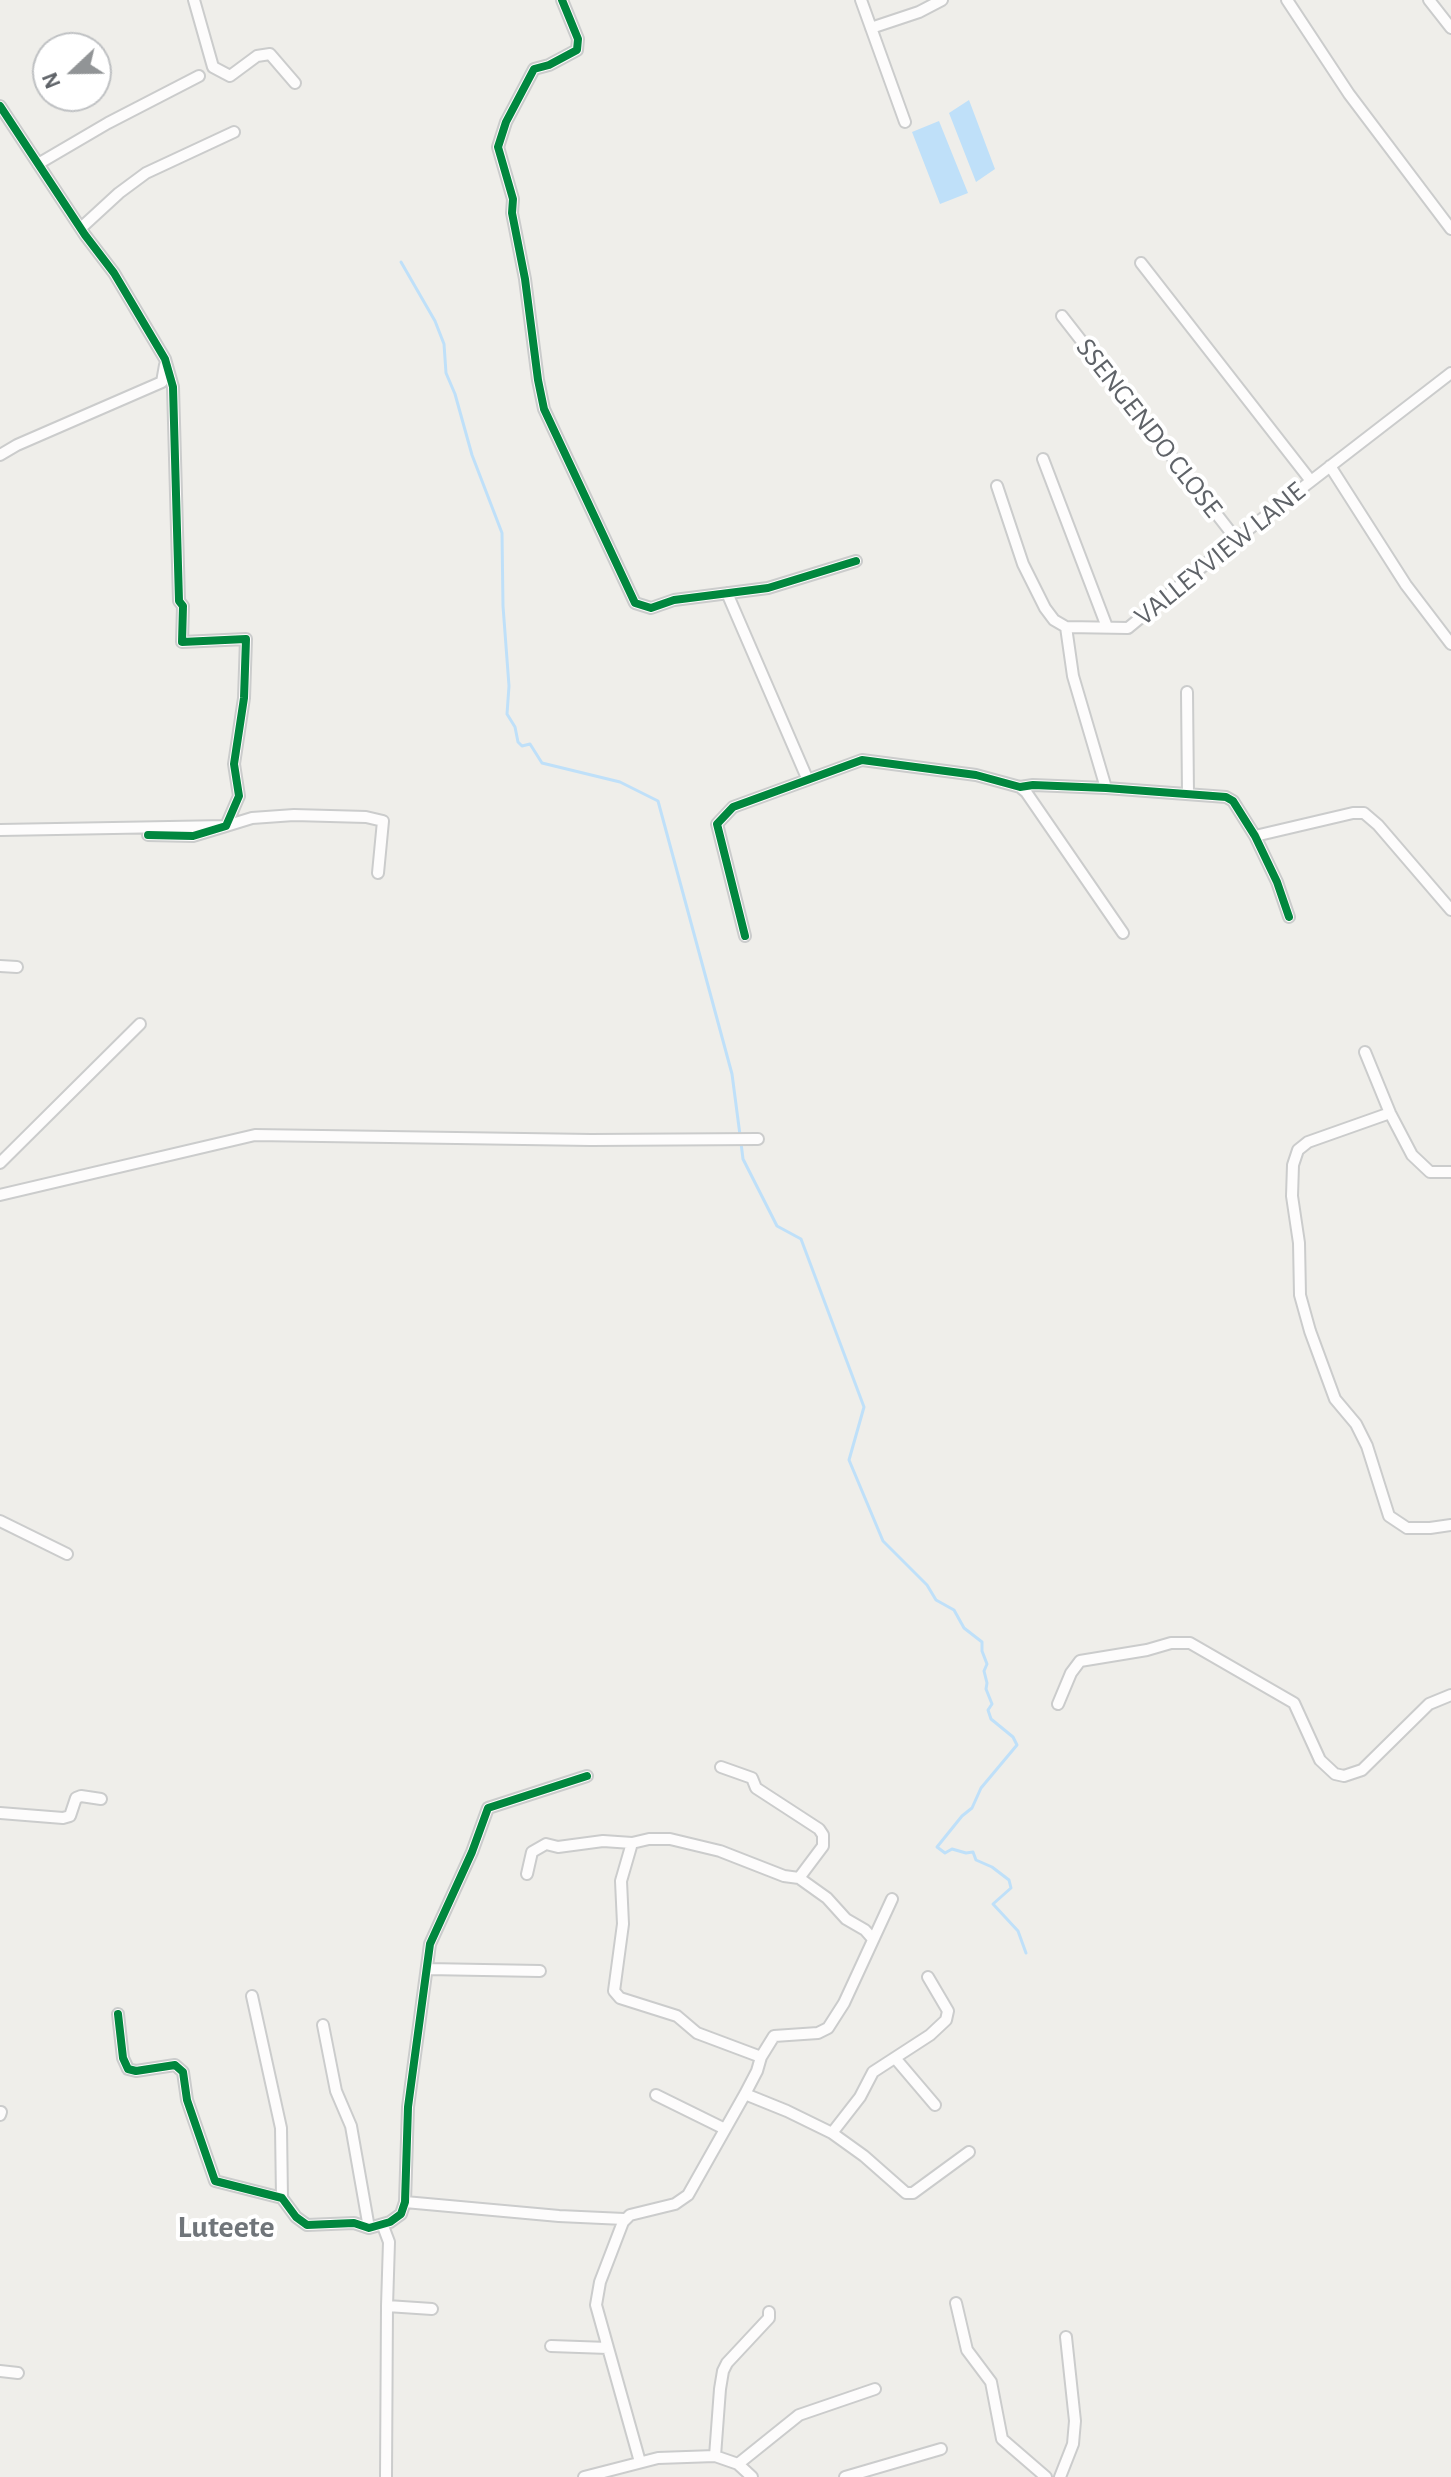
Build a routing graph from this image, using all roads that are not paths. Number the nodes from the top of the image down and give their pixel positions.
1 (194, 0) edge
2 (562, 0) edge
3 (861, 0) edge
4 (942, 0) edge
5 (1287, 0) edge
6 (1429, 0) edge
7 (1450, 25) edge
8 (871, 28) junction
9 (199, 76) dead end
10 (295, 83) dead end
11 (0, 106) edge
12 (905, 122) dead end
13 (234, 132) dead end
14 (38, 164) junction
15 (82, 227) junction
16 (1451, 229) edge
17 (1141, 263) dead end
18 (1062, 316) dead end
19 (1451, 373) edge
20 (168, 384) junction
21 (0, 455) edge
22 (1043, 459) dead end
23 (1330, 466) junction
24 (1311, 481) junction
25 (997, 486) dead end
26 (1236, 539) junction
27 (856, 561) dead end
28 (727, 593) junction
29 (1066, 627) junction
30 (1107, 627) junction
31 (1451, 644) edge
32 (1187, 692) dead end
33 (807, 778) junction
34 (1020, 787) junction
35 (1106, 788) junction
36 (1188, 794) junction
37 (226, 826) junction
38 (0, 830) edge
39 (148, 835) dead end
40 (1255, 836) junction
41 (378, 873) dead end
42 (1451, 910) edge
43 (1289, 917) dead end
44 (1123, 933) dead end
45 (745, 936) dead end
46 (0, 966) edge
47 (17, 967) dead end
48 (140, 1024) dead end
49 (1365, 1052) dead end
50 (1390, 1113) junction
51 (758, 1139) dead end
52 (0, 1163) edge
53 (1451, 1172) edge
54 (0, 1195) edge
55 (0, 1521) edge
56 (1451, 1525) edge
57 (67, 1554) dead end
58 (1451, 1695) edge
59 (1058, 1704) dead end
60 (721, 1767) dead end
61 (587, 1776) dead end
62 (101, 1799) dead end
63 (0, 1813) edge
64 (632, 1843) junction
65 (527, 1874) dead end
66 (799, 1878) junction
67 (892, 1899) dead end
68 (872, 1938) junction
69 (427, 1969) junction
70 (540, 1971) dead end
71 (928, 1977) dead end
72 (252, 1996) dead end
73 (118, 2014) dead end
74 (323, 2025) dead end
75 (761, 2057) junction
76 (895, 2058) junction
77 (745, 2094) junction
78 (656, 2095) dead end
79 (935, 2105) dead end
80 (725, 2129) junction
81 (832, 2133) junction
82 (969, 2152) dead end
83 (282, 2198) junction
84 (405, 2202) junction
85 (624, 2219) junction
86 (383, 2226) junction
87 (369, 2228) junction
88 (956, 2303) dead end
89 (387, 2306) junction
90 (432, 2309) dead end
91 (769, 2312) dead end
92 (1066, 2337) dead end
93 (551, 2346) dead end
94 (608, 2348) junction
95 (0, 2371) edge
96 (18, 2373) dead end
97 (875, 2389) dead end
98 (941, 2449) dead end
99 (715, 2456) junction
100 (640, 2462) junction
101 (738, 2464) junction
102 (386, 2477) edge
103 (586, 2477) edge
104 (752, 2477) edge
105 (845, 2477) edge
106 (1046, 2477) edge
107 (1060, 2477) edge

1 - 10 street
2 - 28 street
3 - 8 street
4 - 8 street
5 - 16 street
6 - 7 street
8 - 12 street
9 - 14 street
11 - 14 street
13 - 15 street
14 - 15 street
15 - 20 street
17 - 24 street
18 - 26 street, SSENGENDO CLOSE
19 - 23 street, VALLEYVIEW LANE
20 - 21 street
20 - 37 street
22 - 30 street
23 - 24 street, VALLEYVIEW LANE
23 - 31 street
24 - 26 street, VALLEYVIEW LANE
25 - 29 street
26 - 30 street, VALLEYVIEW LANE
27 - 28 street
28 - 33 street
29 - 30 street, VALLEYVIEW LANE
29 - 35 street
32 - 36 street
33 - 34 street
33 - 45 street
34 - 35 street
34 - 44 street
35 - 36 street
36 - 40 street
37 - 38 street
37 - 39 street
37 - 41 street
40 - 42 street
40 - 43 street
46 - 47 street
48 - 52 street
49 - 50 street
50 - 53 street
50 - 56 street
51 - 54 street
55 - 57 street
58 - 59 street
60 - 66 street
61 - 69 street
62 - 63 street
64 - 65 street
64 - 66 street
64 - 75 street
66 - 68 street
67 - 68 street
68 - 75 street
69 - 70 street
69 - 84 street
71 - 76 street
72 - 83 street
73 - 83 street
74 - 87 street
75 - 77 street
76 - 79 street
76 - 81 street
77 - 80 street
77 - 81 street
78 - 80 street
80 - 85 street
81 - 82 street
83 - 87 street
84 - 85 street
84 - 86 street
85 - 94 street
86 - 87 street
86 - 89 street
88 - 106 street
89 - 90 street
89 - 102 street
91 - 99 street
92 - 107 street
93 - 94 street
94 - 100 street
95 - 96 street
97 - 101 street
98 - 105 street
99 - 100 street
99 - 101 street
100 - 103 street
101 - 104 street

